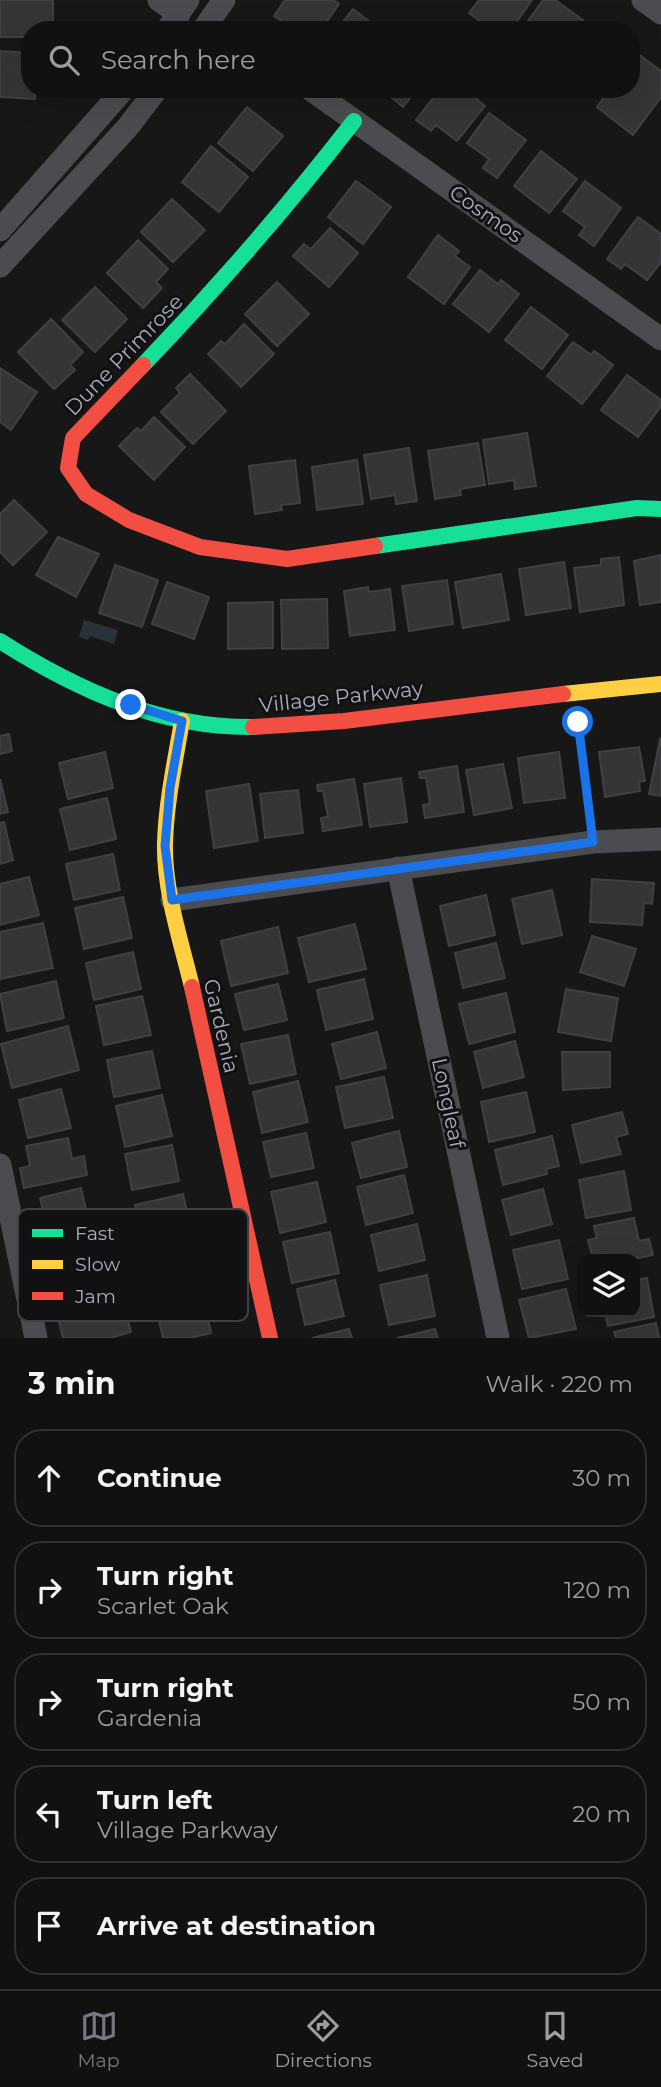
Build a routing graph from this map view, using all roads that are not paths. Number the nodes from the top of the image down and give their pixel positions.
1 (159, 0) edge
2 (643, 0) edge
3 (661, 13) edge
4 (178, 15) edge
5 (116, 98) edge
6 (150, 98) edge
7 (322, 98) edge
8 (354, 121) junction
9 (0, 230) edge
10 (0, 266) edge
11 (661, 338) edge
12 (661, 509) edge
13 (0, 641) edge
14 (661, 684) edge
15 (182, 721) junction
16 (661, 839) edge
17 (398, 868) junction
18 (172, 900) junction
19 (0, 1165) edge
20 (241, 1209) edge
21 (248, 1240) edge
22 (18, 1252) edge
23 (270, 1338) edge
24 (498, 1338) edge

1 - 4 street
2 - 3 street
5 - 9 street
6 - 10 street
7 - 8 street, Cosmos
8 - 11 street, Cosmos
8 - 12 street, Dune Primrose
13 - 15 street, Village Parkway
14 - 15 street, Village Parkway
15 - 18 street, Gardenia
16 - 17 street
17 - 18 street
17 - 24 street, Longleaf
18 - 20 street, Gardenia
19 - 22 street
21 - 23 street, Gardenia

